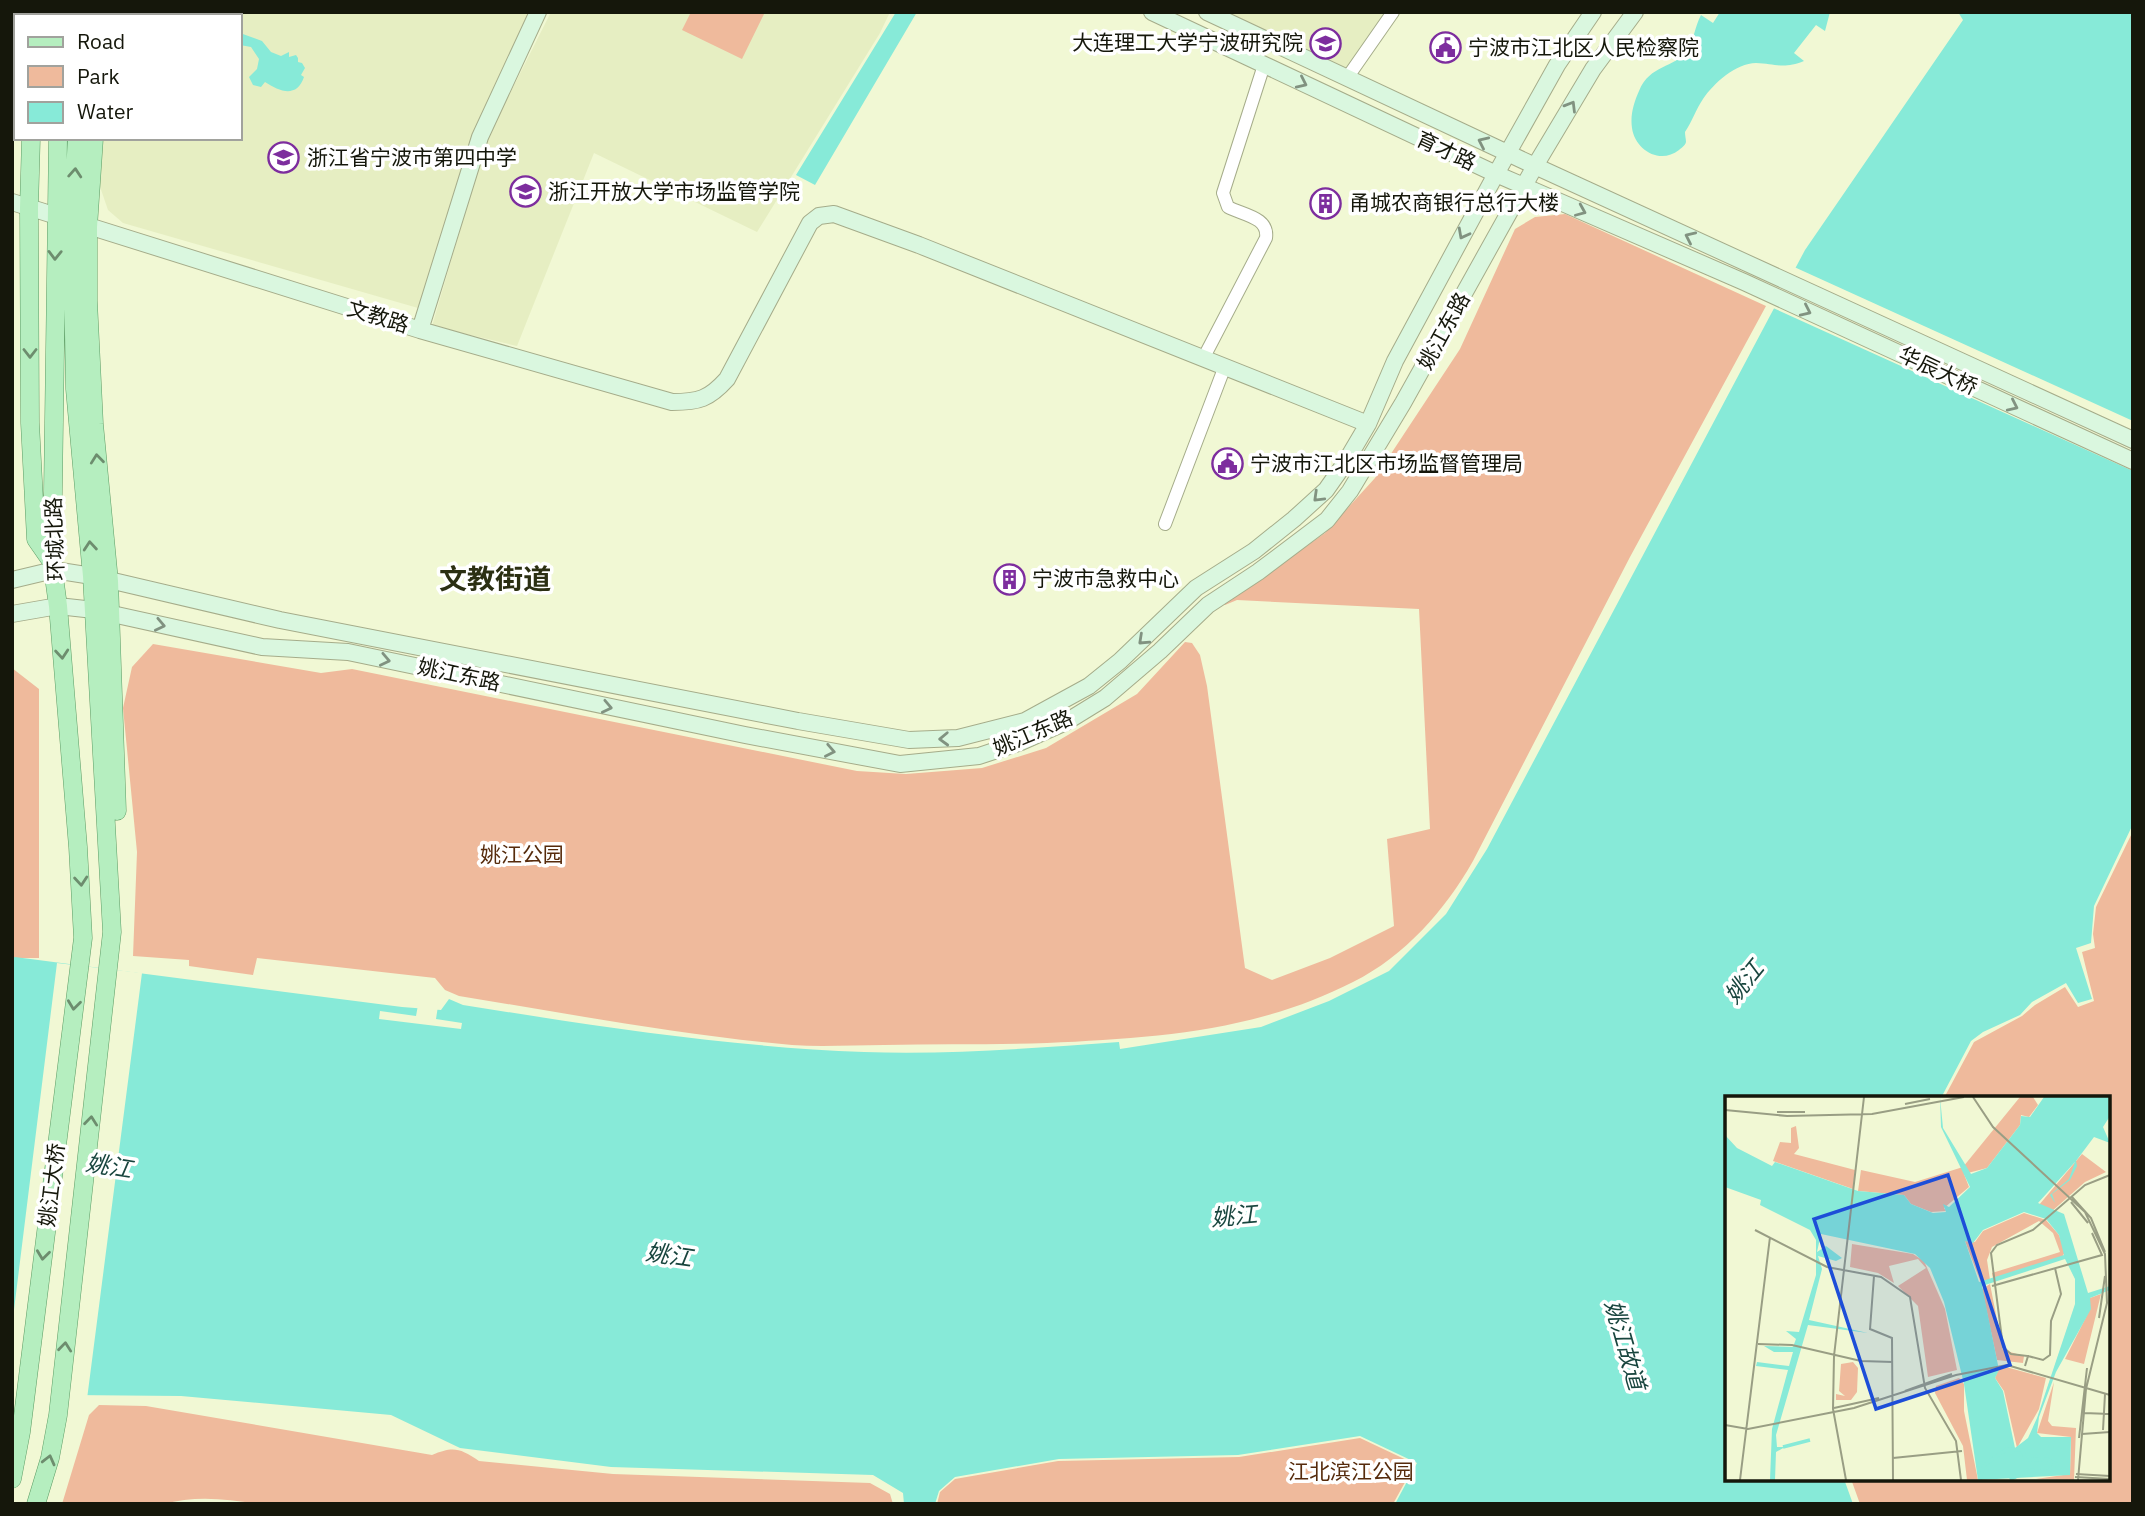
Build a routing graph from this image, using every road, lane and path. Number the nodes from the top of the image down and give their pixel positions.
1 (538, 12) edge
2 (1152, 12) edge
3 (1207, 12) edge
4 (1393, 12) edge
5 (1593, 12) edge
6 (1635, 12) edge
7 (1264, 65) junction
8 (1346, 78) junction
9 (32, 140) edge
10 (58, 140) edge
11 (77, 140) edge
12 (93, 140) edge
13 (1508, 153) junction
14 (1535, 166) junction
15 (1496, 174) junction
16 (1524, 187) junction
17 (21, 205) edge
18 (72, 221) junction
19 (1752, 265) joint
20 (1744, 282) joint
21 (420, 330) junction
22 (1204, 357) junction
23 (1225, 366) junction
24 (1368, 424) junction
25 (2133, 440) edge
26 (2133, 461) edge
27 (1165, 524) dead end
28 (53, 566) junction
29 (101, 578) junction
30 (12, 580) edge
31 (58, 606) junction
32 (102, 612) junction
33 (12, 614) edge
34 (112, 932) joint
35 (83, 938) joint
36 (12, 1479) edge
37 (36, 1504) edge

1 - 21 main road, 文教路
2 - 7 main road, 育才路
3 - 8 main road, 育才路
4 - 8 street
5 - 13 main road, 姚江东路
14 -> 6 main road, 姚江东路
7 -> 15 main road, 育才路
7 - 22 street
13 -> 8 main road, 育才路
9 - 17 main road
10 - 18 main road, 环城北路
18 -> 11 main road, 环城北路
12 - 18 main road
13 - 14 main road, 育才路
13 - 15 main road, 姚江东路
14 - 16 main road, 姚江东路
19 -> 14 main road, 育才路
15 - 16 main road, 育才路
15 -> 24 main road, 姚江东路
16 -> 20 main road, 育才路
32 -> 16 main road, 姚江东路
17 - 18 main road, 文教路
17 -> 28 main road
18 - 21 main road, 文教路
18 -> 28 main road, 环城北路
29 -> 18 main road, 环城北路
19 - 25 main road, 华辰大桥
20 -> 26 main road, 华辰大桥
21 - 22 main road
22 - 23 main road
23 - 24 main road
23 - 27 street
24 -> 29 main road, 姚江东路
28 - 29 main road, 姚江东路
28 - 30 main road
28 - 31 main road, 环城北路
29 - 32 main road, 环城北路
31 - 32 main road, 姚江东路
31 - 33 main road, 姚江东路
31 -> 35 main road, 环城北路
32 - 34 main road, 环城北路
37 -> 34 main road, 姚江大桥
35 -> 36 main road, 姚江大桥

